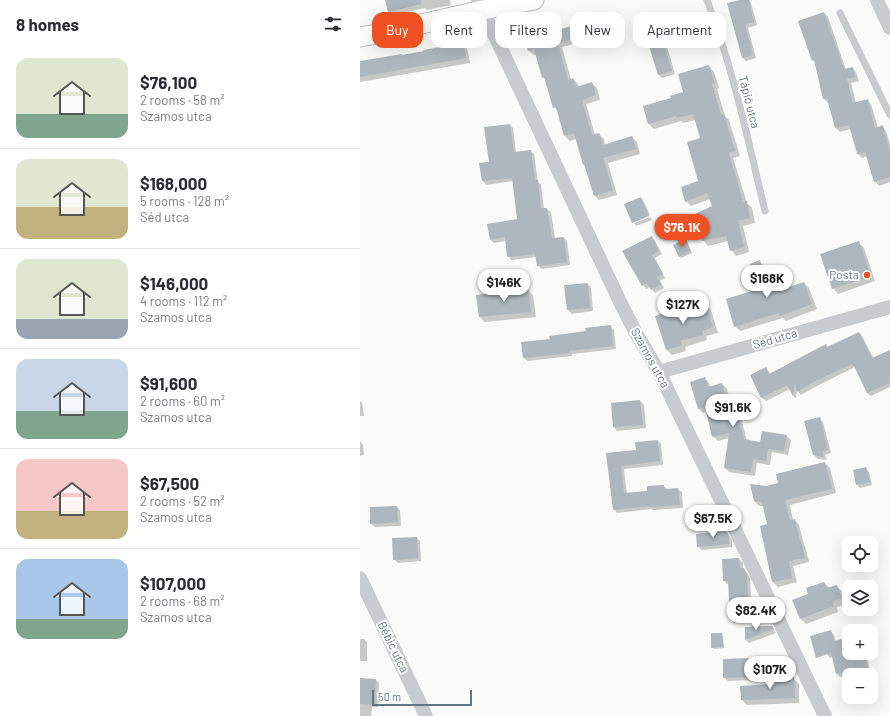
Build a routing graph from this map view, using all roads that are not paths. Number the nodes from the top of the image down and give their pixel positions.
1 (534, 0) edge
2 (707, 0) edge
3 (877, 0) edge
4 (481, 5) edge
5 (840, 13) dead end
6 (890, 28) edge
7 (360, 37) edge
8 (890, 115) edge
9 (765, 211) dead end
10 (890, 307) edge
11 (659, 372) junction
12 (360, 578) edge
13 (426, 716) edge
14 (825, 716) edge

1 - 4 street
2 - 9 lane, Tápió utca
3 - 6 street
4 - 7 street
4 - 11 street, Szamos utca
5 - 8 lane
10 - 11 street, Séd utca
11 - 14 street, Szamos utca
12 - 13 street, Bébic utca

